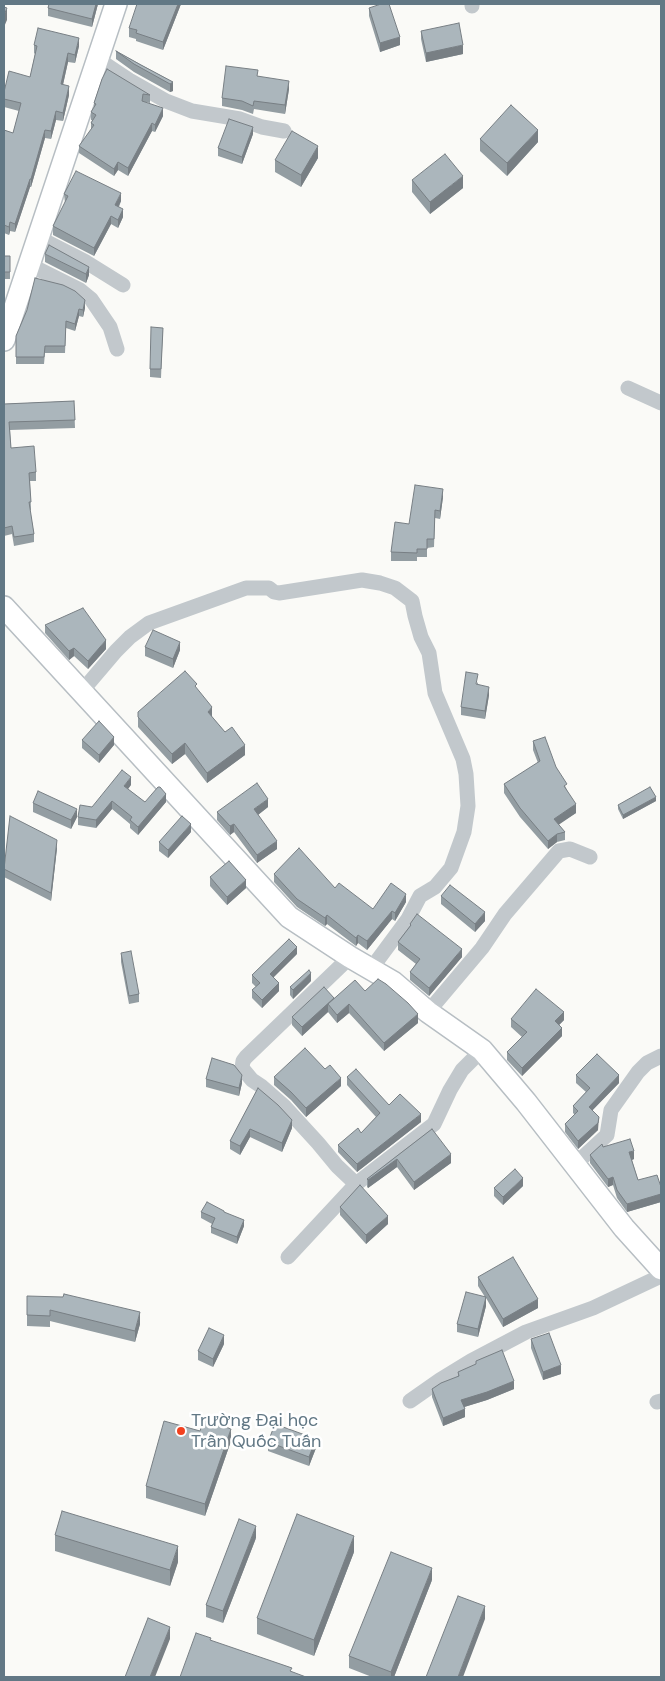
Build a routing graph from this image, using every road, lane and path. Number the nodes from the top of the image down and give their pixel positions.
1 (116, 4) edge
2 (98, 60) junction
3 (284, 131) dead end
4 (39, 238) junction
5 (30, 265) junction
6 (123, 285) dead end
7 (4, 340) edge
8 (117, 349) dead end
9 (628, 388) dead end
10 (661, 403) edge
11 (4, 608) edge
12 (82, 692) junction
13 (590, 857) dead end
14 (350, 957) junction
15 (371, 969) junction
16 (428, 1012) junction
17 (482, 1050) junction
18 (661, 1056) edge
19 (574, 1163) junction
20 (356, 1184) junction
21 (288, 1257) dead end
22 (661, 1270) edge
23 (661, 1276) edge
24 (410, 1401) dead end

1 - 2 street
2 - 3 street
2 - 4 street
4 - 5 street
4 - 6 street
5 - 7 street
5 - 8 street
9 - 10 street
11 - 12 street
12 - 14 street
12 - 15 street
13 - 16 street
14 - 15 street
14 - 20 street
15 - 16 street
16 - 17 street
17 - 19 street
17 - 20 street
18 - 19 street
19 - 22 street
20 - 21 street
23 - 24 street

